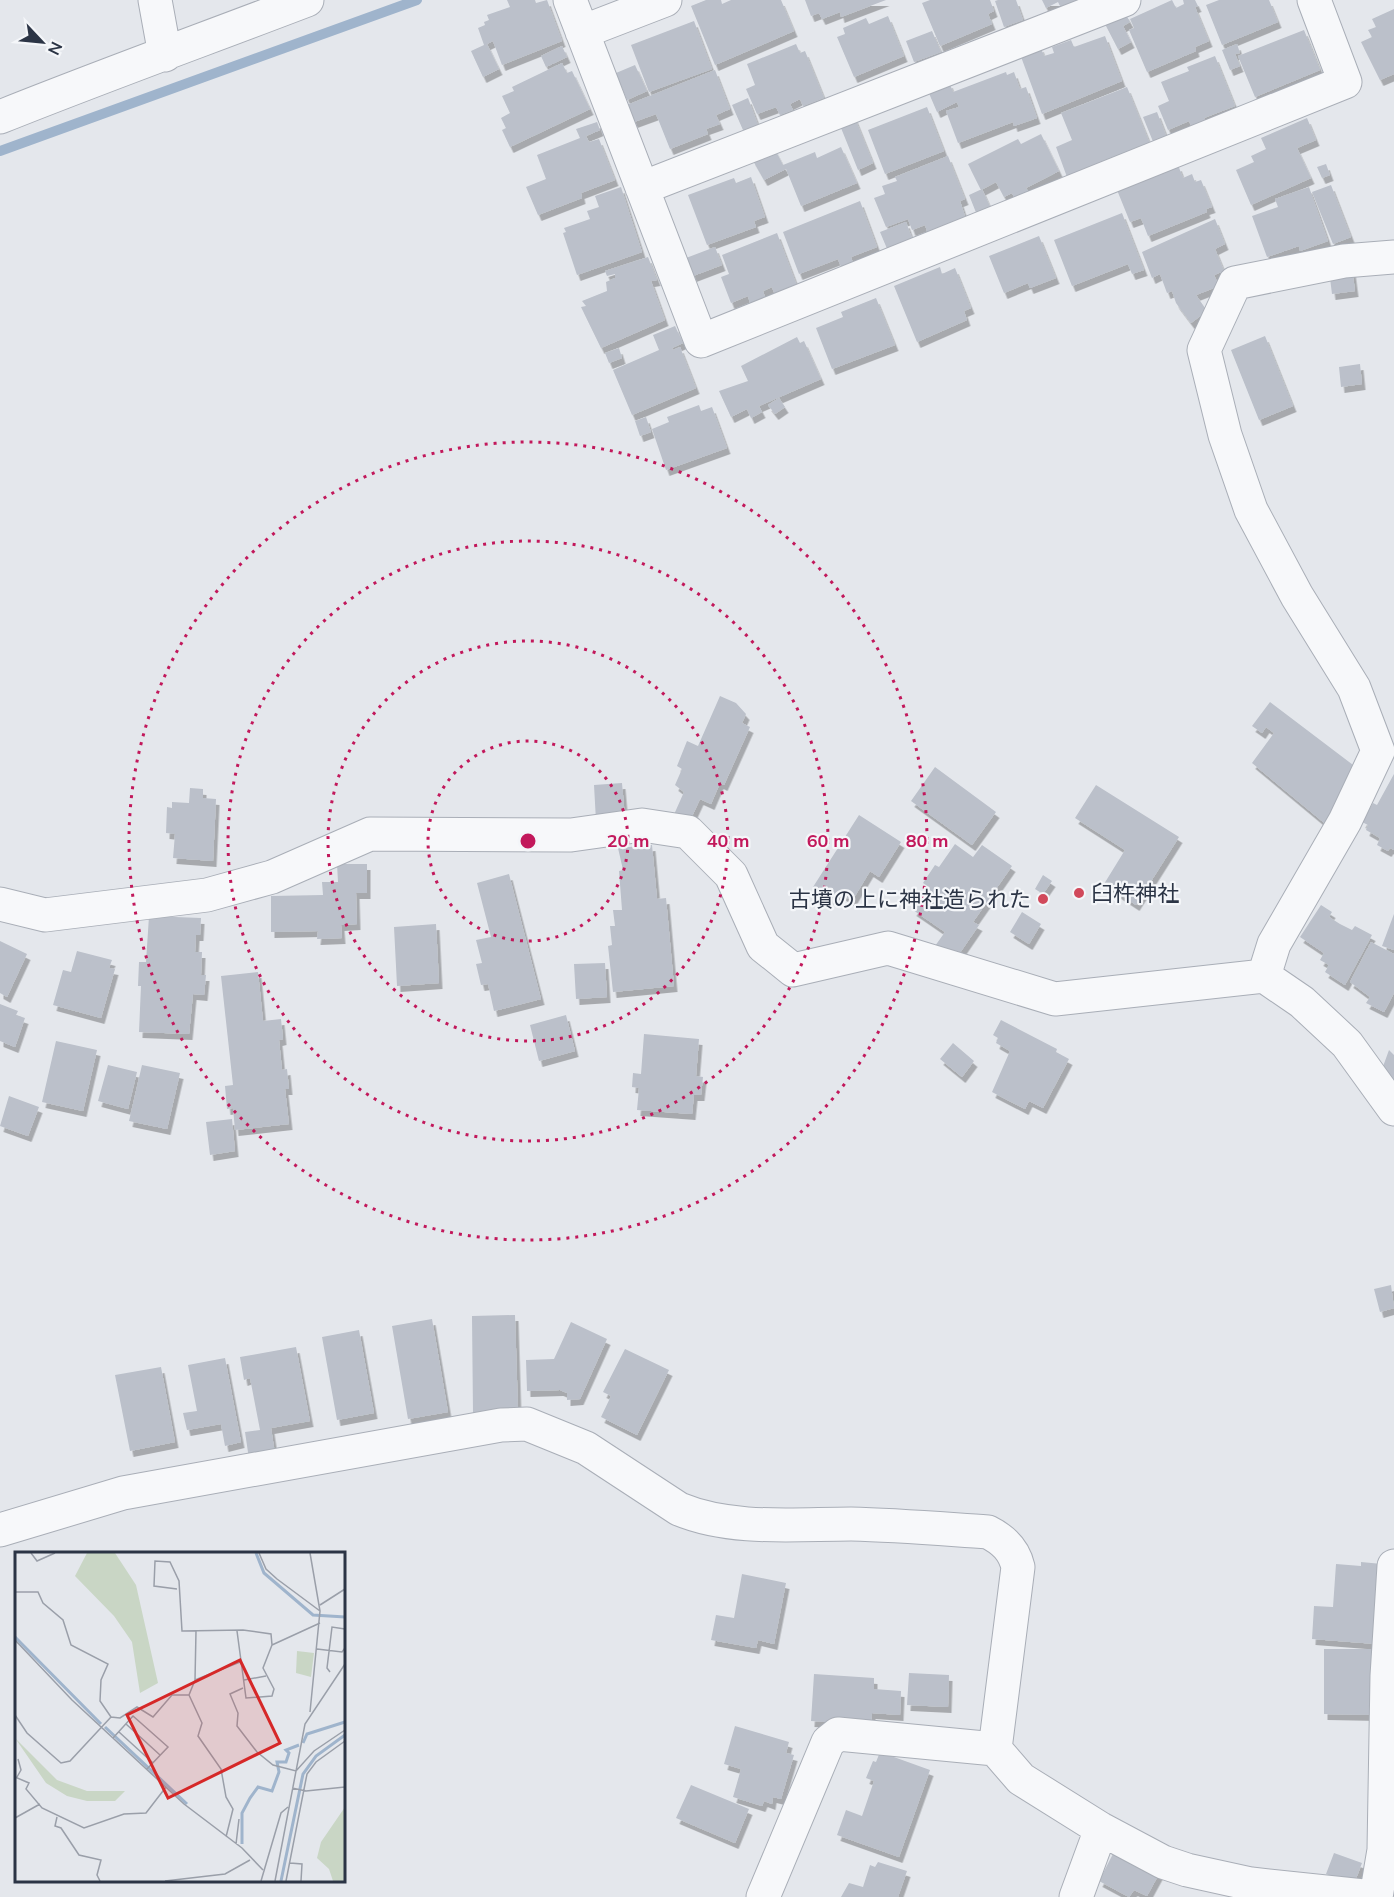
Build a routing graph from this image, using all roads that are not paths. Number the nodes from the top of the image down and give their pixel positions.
1 (155, 0) edge
2 (307, 0) edge
3 (570, 0) edge
4 (665, 0) edge
5 (1124, 0) edge
6 (1314, 0) edge
7 (582, 32) junction
8 (165, 55) junction
9 (0, 117) edge
10 (642, 188) junction
11 (1394, 257) edge
12 (0, 904) edge
13 (1264, 976) junction
14 (1394, 1109) edge
15 (0, 1530) edge
16 (1394, 1566) edge
17 (995, 1749) junction
18 (1101, 1829) junction
19 (763, 1897) edge
20 (1076, 1897) edge
21 (1374, 1897) edge

1 - 8 street
2 - 8 street
3 - 7 street
4 - 7 street
5 - 10 street
6 - 10 street
7 - 10 street
8 - 9 street
11 - 13 street
12 - 13 street
13 - 14 street
15 - 17 street
16 - 21 street
17 - 18 street
17 - 19 street
18 - 20 street
18 - 21 street

